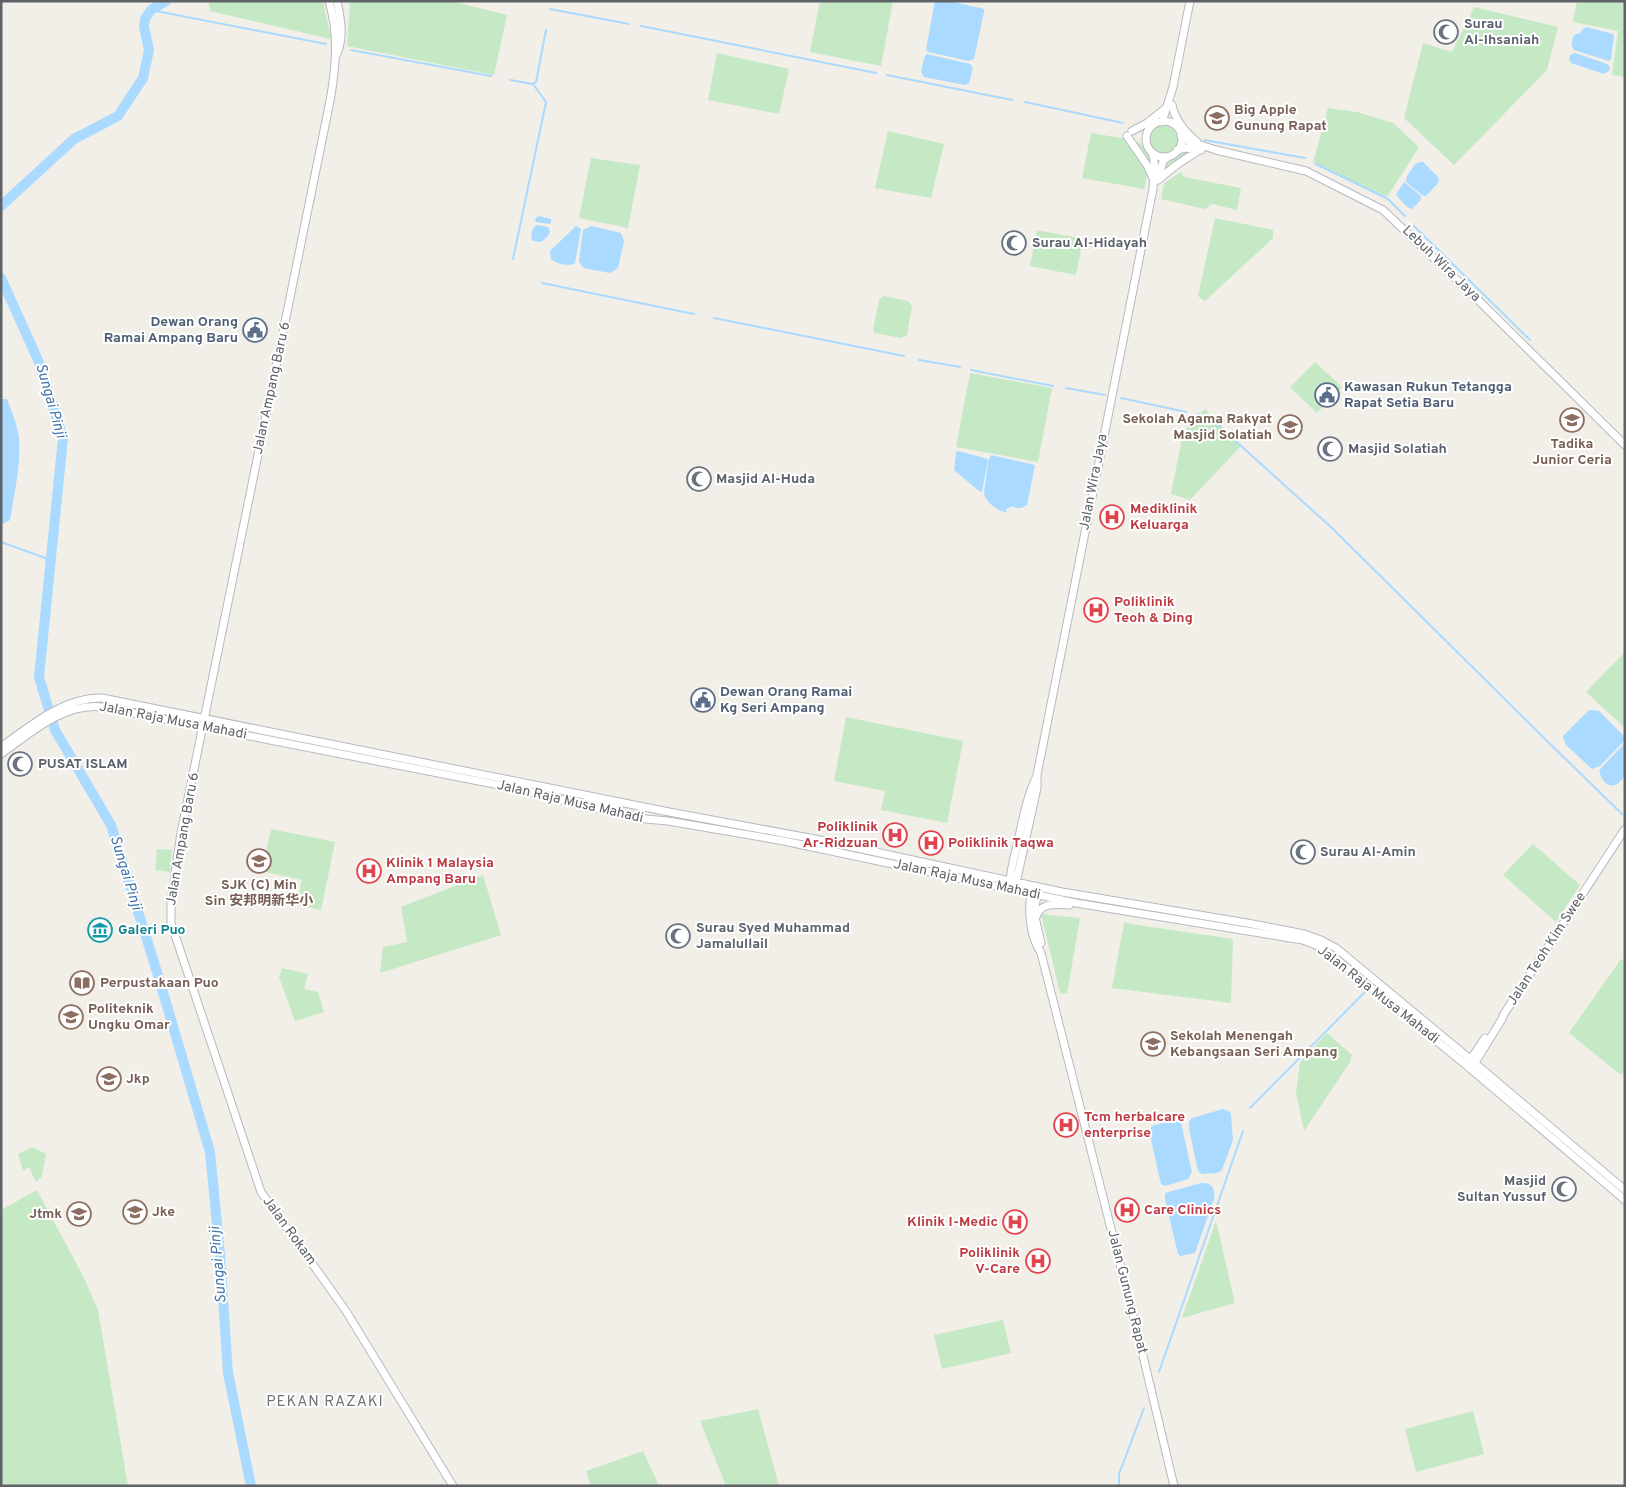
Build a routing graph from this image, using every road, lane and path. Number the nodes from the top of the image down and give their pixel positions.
1 (331, 1) edge
2 (338, 1) edge
3 (1190, 1) edge
4 (336, 57) junction
5 (1169, 107) junction
6 (1162, 122) junction
7 (1172, 124) junction
8 (1181, 136) junction
9 (1199, 147) junction
10 (1178, 150) junction
11 (1152, 153) junction
12 (1169, 156) junction
13 (1155, 179) junction
14 (1625, 445) edge
15 (204, 723) junction
16 (37, 725) junction
17 (1, 747) edge
18 (1, 754) edge
19 (519, 789) junction
20 (605, 801) junction
21 (668, 822) junction
22 (1625, 829) edge
23 (1013, 882) junction
24 (1044, 888) junction
25 (1011, 890) junction
26 (1034, 894) junction
27 (1076, 903) junction
28 (1035, 921) junction
29 (180, 950) joint
30 (1041, 953) junction
31 (1470, 1064) junction
32 (1625, 1190) edge
33 (1625, 1200) edge
34 (453, 1486) edge
35 (1174, 1486) edge

1 - 4 main road, Jalan Ampang Baru 6
2 - 4 main road, Jalan Ampang Baru 6
3 - 5 main road
4 - 15 main road, Jalan Ampang Baru 6
5 - 6 main road
5 - 7 main road
5 - 9 main road
5 - 13 main road
6 - 7 main road
6 - 11 main road
7 - 8 main road
8 - 9 main road, Lebuh Wira Jaya
8 - 10 main road
9 - 10 main road, Lebuh Wira Jaya
9 - 13 main road
9 - 14 main road, Lebuh Wira Jaya
10 - 12 main road
11 - 12 main road
11 - 13 main road, Jalan Wira Jaya
12 - 13 main road, Jalan Wira Jaya
13 - 23 main road, Jalan Wira Jaya
15 - 16 main road, Jalan Raja Musa Mahadi
15 - 19 main road, Jalan Raja Musa Mahadi
15 - 20 main road, Jalan Raja Musa Mahadi
15 - 29 main road, Jalan Ampang Baru 6
16 - 17 main road, Jalan Raja Musa Mahadi
16 - 18 main road, Jalan Raja Musa Mahadi
19 - 20 main road
19 - 21 main road, Jalan Raja Musa Mahadi
20 - 21 main road
20 - 23 main road, Jalan Raja Musa Mahadi
21 - 25 main road, Jalan Raja Musa Mahadi
22 - 31 main road, Jalan Teoh Kim Swee
23 - 24 main road, Jalan Raja Musa Mahadi
23 - 25 main road
23 - 26 main road
24 - 26 main road
24 - 31 main road, Jalan Raja Musa Mahadi
25 - 26 main road, Jalan Raja Musa Mahadi
26 - 27 main road, Jalan Raja Musa Mahadi
26 - 28 main road, Jalan Gunung Rapat
26 - 30 main road, Jalan Gunung Rapat
27 - 28 main road
27 - 31 main road, Jalan Raja Musa Mahadi
28 - 30 main road, Jalan Gunung Rapat
29 - 34 main road, Jalan Rokam
30 - 35 main road, Jalan Gunung Rapat
31 - 32 main road, Jalan Raja Musa Mahadi
31 - 33 main road, Jalan Raja Musa Mahadi

